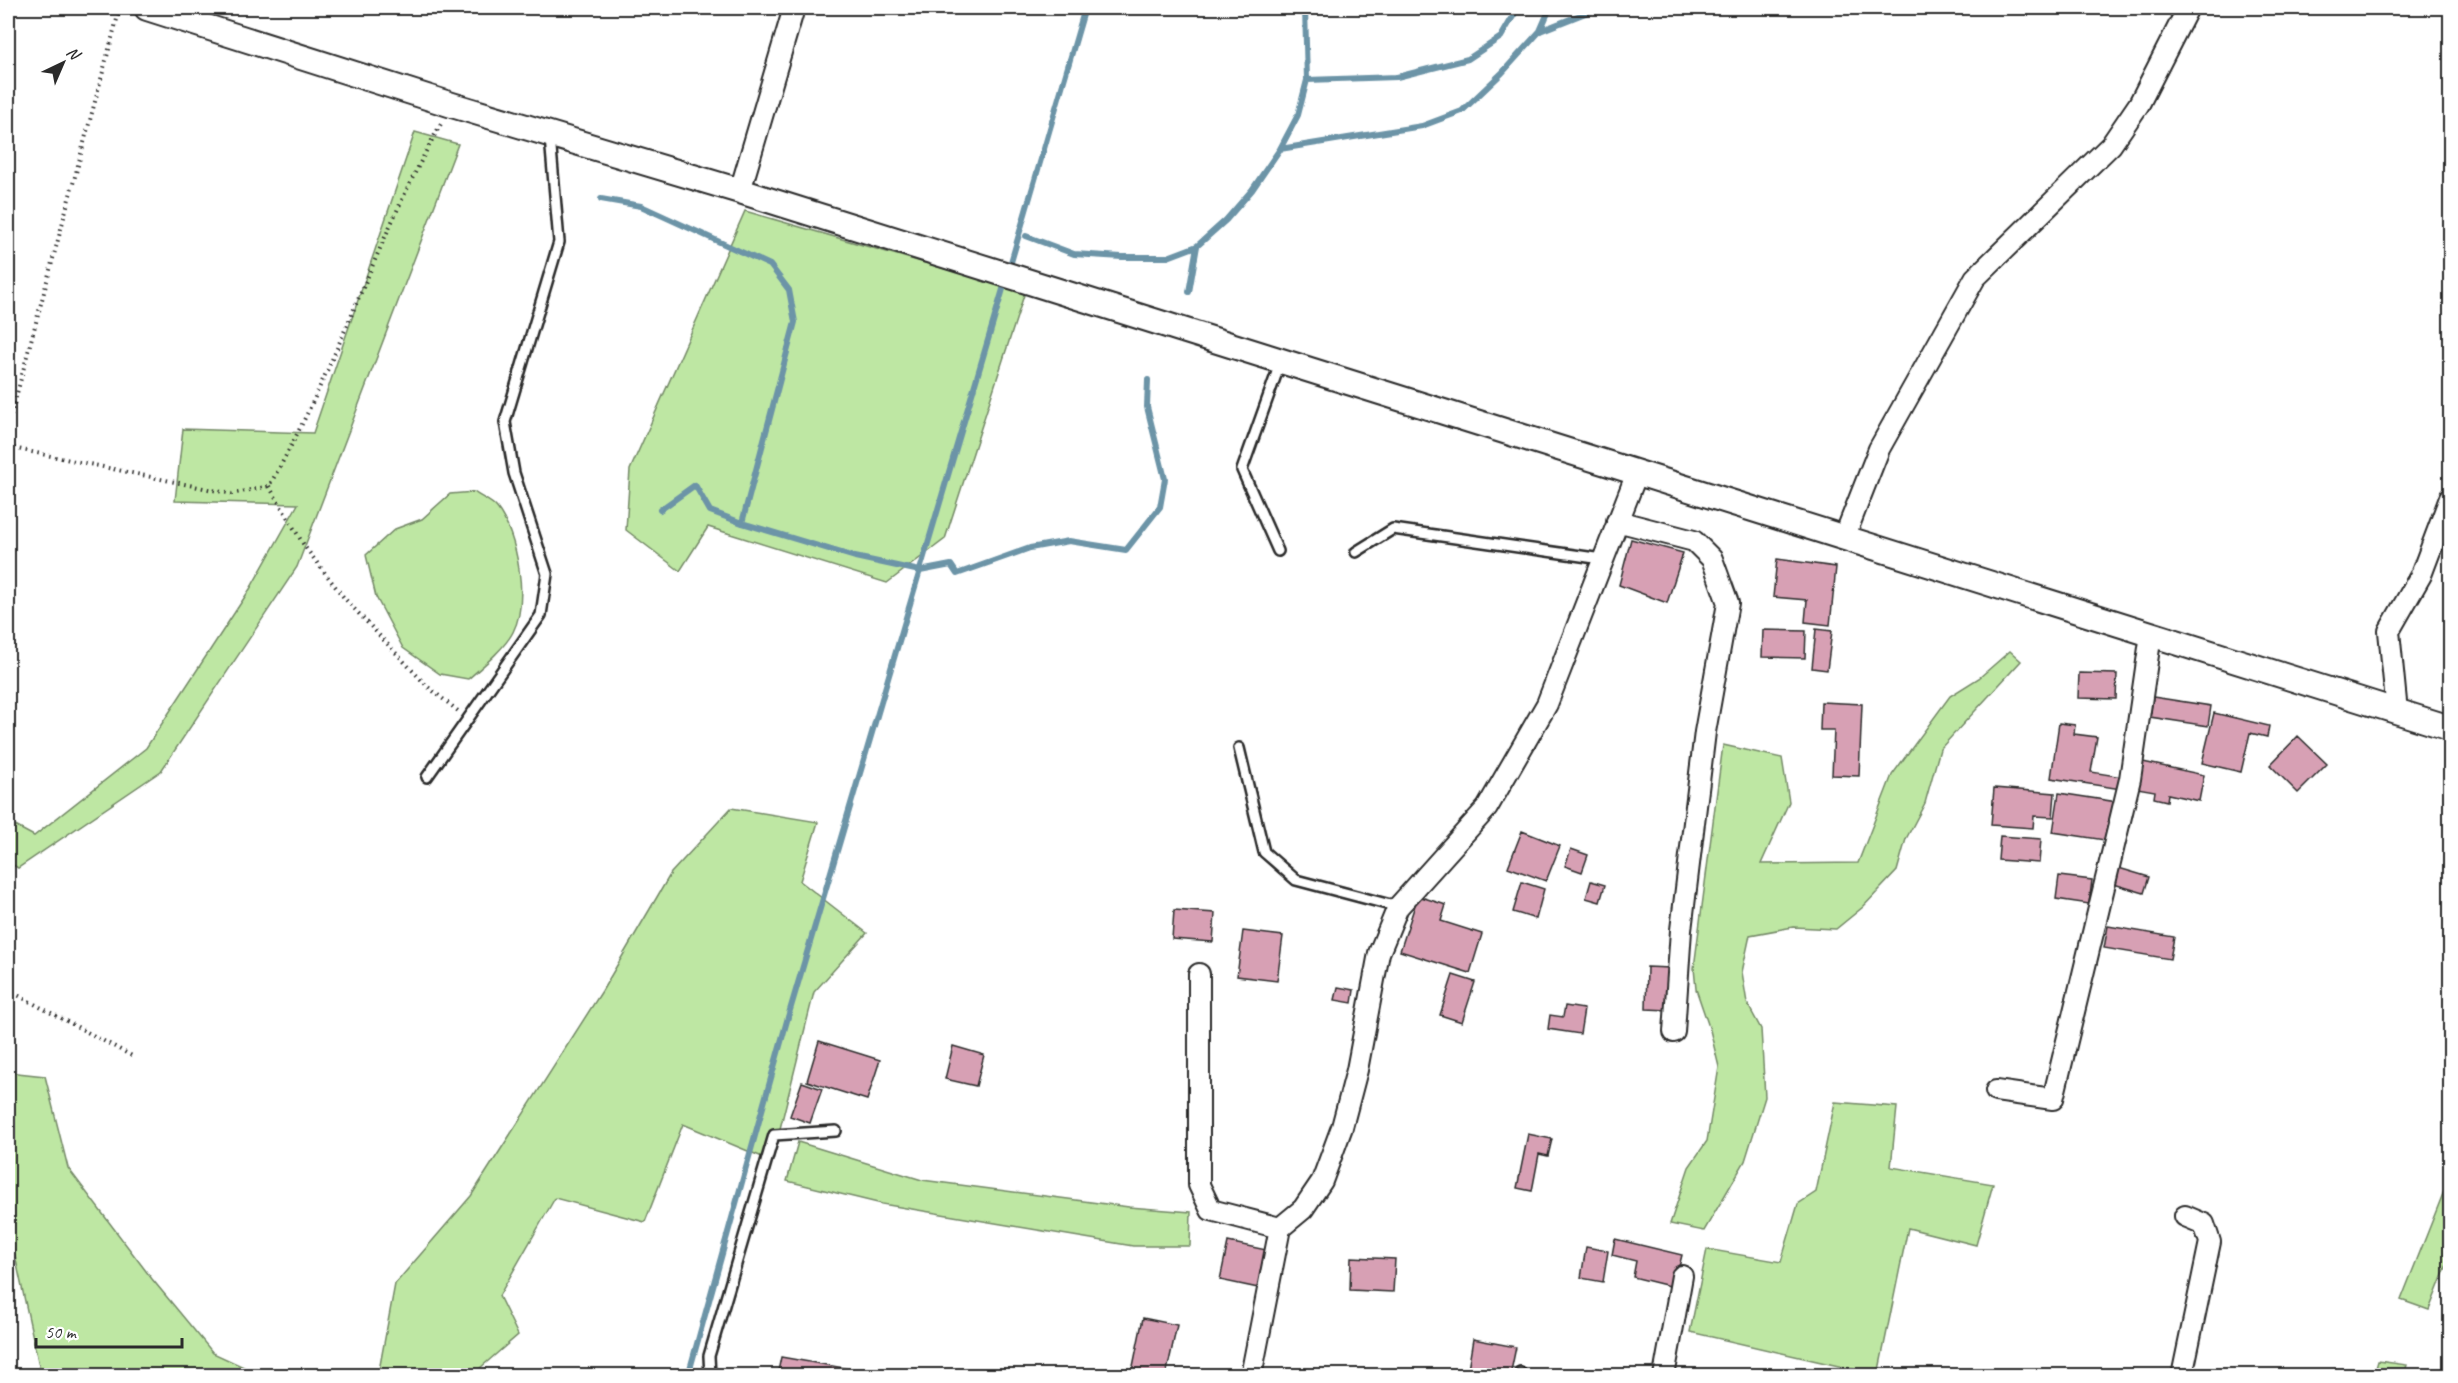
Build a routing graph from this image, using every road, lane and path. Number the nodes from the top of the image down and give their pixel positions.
1 (120, 8) edge
2 (147, 8) edge
3 (794, 8) edge
4 (2188, 8) edge
5 (452, 105) junction
6 (550, 134) junction
7 (740, 191) junction
8 (1281, 361) junction
9 (8, 427) edge
10 (8, 447) edge
11 (1637, 473) junction
12 (269, 486) junction
13 (2451, 498) edge
14 (1617, 520) junction
15 (1844, 538) junction
16 (1278, 550) dead end
17 (1356, 552) dead end
18 (1602, 559) junction
19 (2151, 634) junction
20 (2397, 712) junction
21 (468, 719) junction
22 (2451, 729) edge
23 (1239, 748) dead end
24 (428, 777) dead end
25 (1398, 907) junction
26 (1199, 975) dead end
27 (8, 990) edge
28 (1674, 1032) dead end
29 (132, 1056) dead end
30 (1996, 1091) dead end
31 (836, 1131) dead end
32 (2185, 1216) dead end
33 (1281, 1228) junction
34 (1682, 1276) dead end
35 (710, 1376) edge
36 (1251, 1376) edge
37 (1664, 1376) edge
38 (2182, 1376) edge

1 - 9 path
2 - 5 street
3 - 7 street
4 - 15 street
5 - 6 street
5 - 12 path
6 - 7 street
6 - 21 lane
7 - 8 street
8 - 11 street
8 - 16 lane
10 - 12 path
11 - 14 street
11 - 15 street
12 - 21 path
13 - 20 street
14 - 18 street
14 - 28 street
15 - 19 street
17 - 18 lane
18 - 25 street
19 - 20 street
19 - 30 street
20 - 22 street
21 - 24 lane
23 - 25 lane
25 - 33 street
26 - 33 street
27 - 29 path
31 - 35 lane
32 - 38 street
33 - 36 street
34 - 37 street

